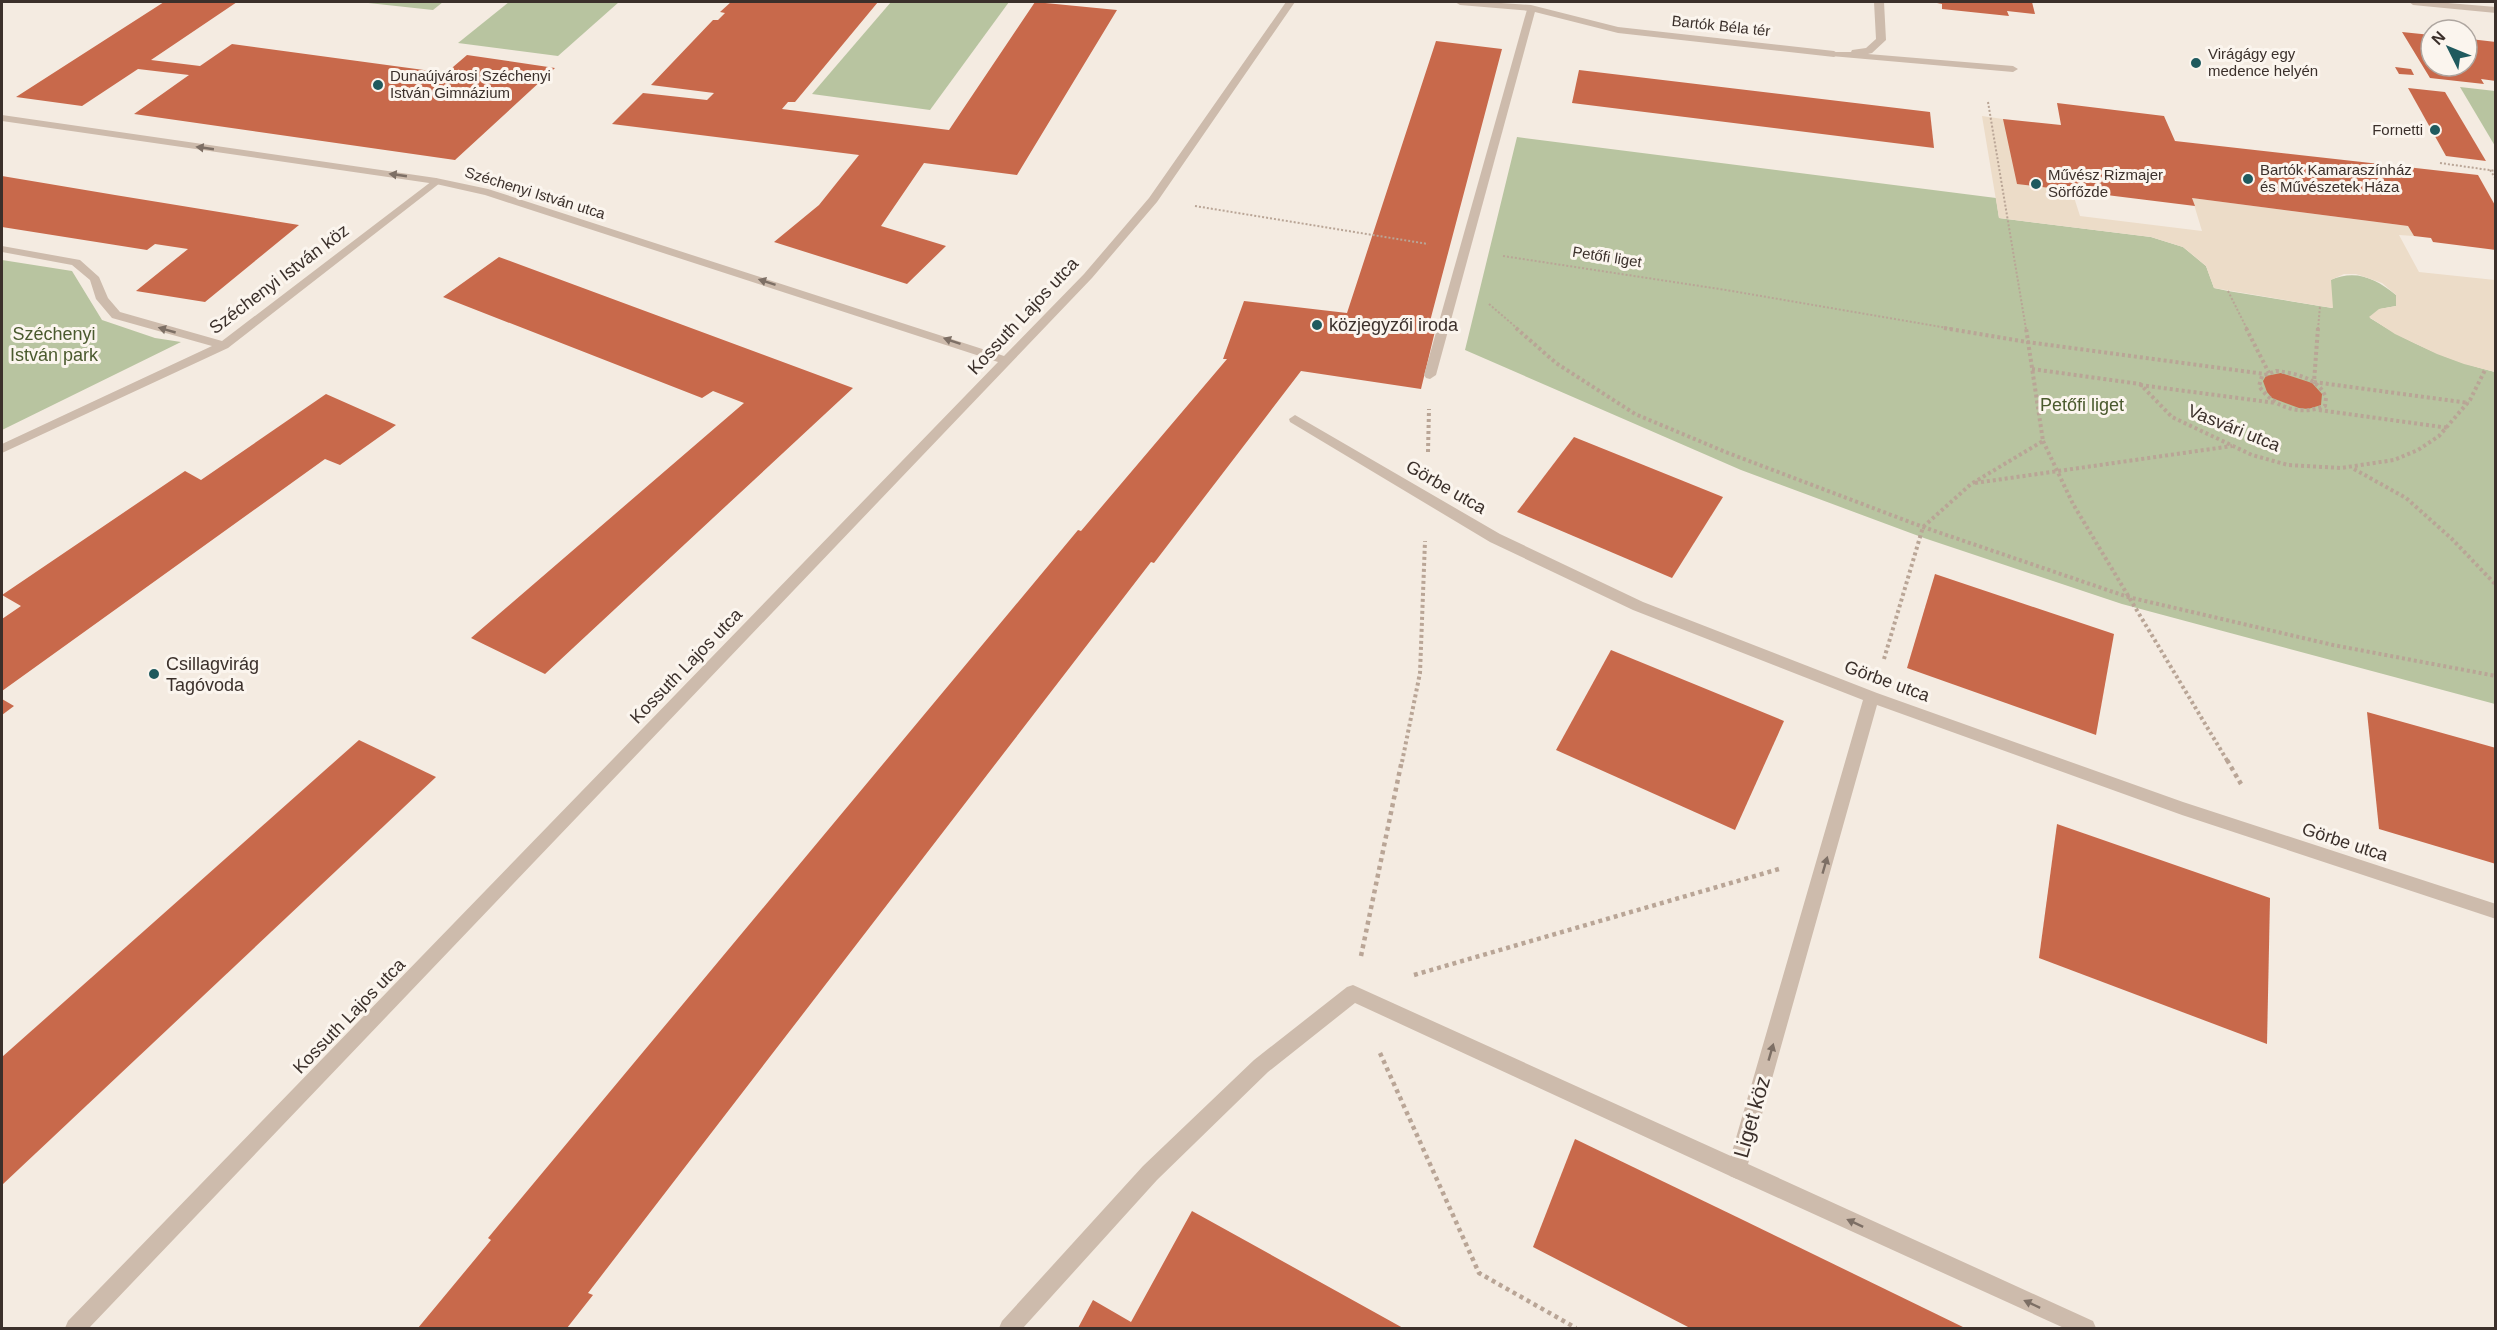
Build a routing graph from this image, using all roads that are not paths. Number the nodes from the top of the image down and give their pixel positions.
1 (1290, 2) edge
2 (1460, 2) edge
3 (1879, 2) edge
4 (2413, 2) edge
5 (1531, 8) junction
6 (2496, 10) edge
7 (1834, 54) junction
8 (2013, 69) dead end
9 (2, 118) edge
10 (436, 181) junction
11 (2, 249) edge
12 (224, 345) junction
13 (1007, 361) junction
14 (1430, 375) road end
15 (1295, 419) dead end
16 (2, 449) edge
17 (1872, 697) junction
18 (2496, 912) edge
19 (1737, 1169) junction
20 (75, 1329) edge
21 (1009, 1329) edge
22 (2086, 1329) edge

1 - 13 street, Kossuth Lajos utca
2 - 5 street, Bartók Béla tér
3 - 7 street
4 - 6 street
5 - 7 street, Bartók Béla tér
5 - 14 street
7 - 8 street, Bartók Béla tér
10 -> 9 street, Széchenyi István utca
10 - 12 street, Széchenyi István köz
13 -> 10 street, Széchenyi István utca
12 -> 11 street
12 - 16 street, Széchenyi István köz
13 - 20 street, Kossuth Lajos utca
15 - 17 street, Görbe utca
17 - 18 street, Görbe utca
19 -> 17 street, Liget köz
19 - 21 street
22 -> 19 street, Liget köz

